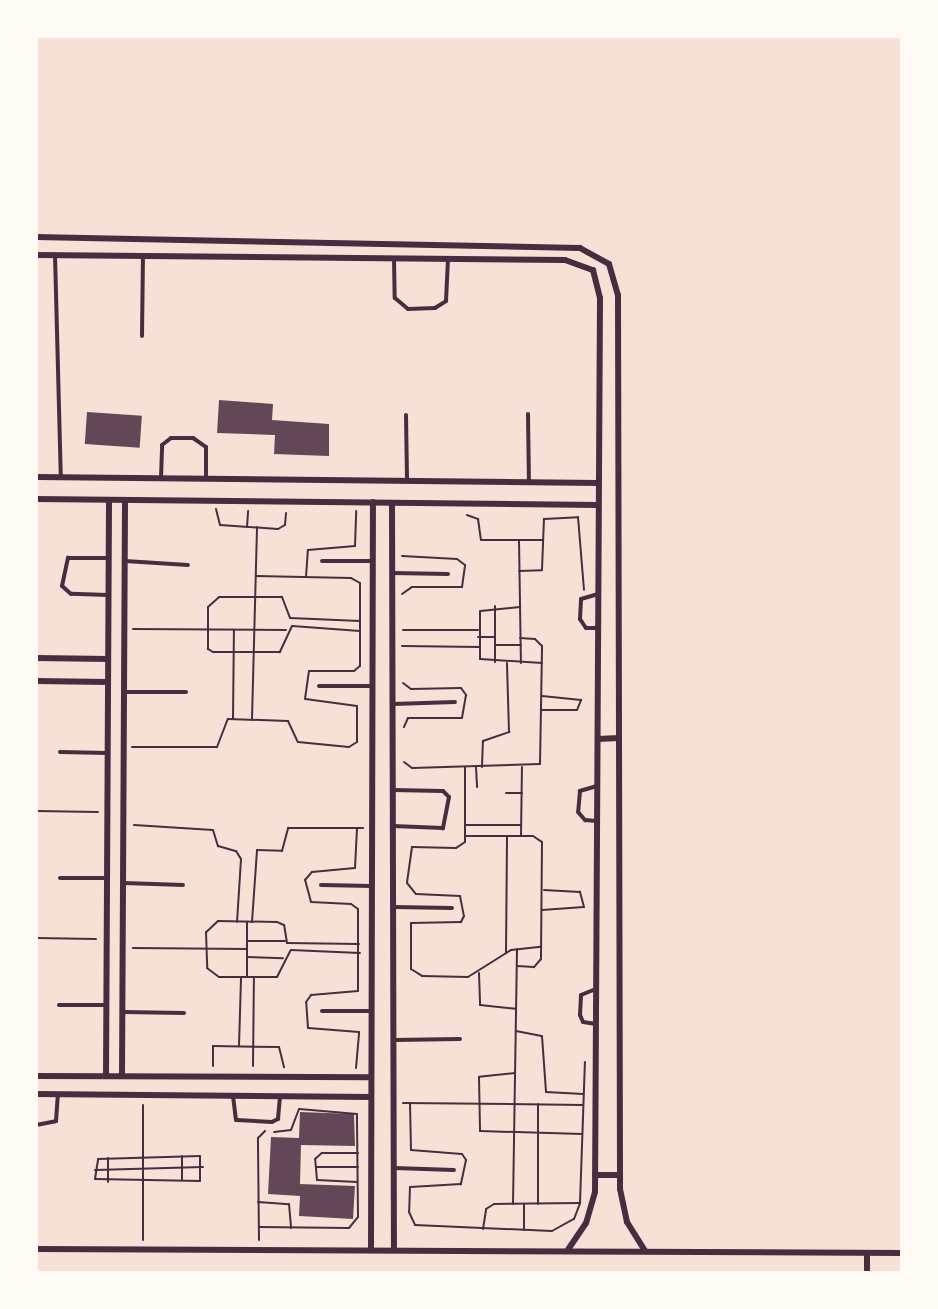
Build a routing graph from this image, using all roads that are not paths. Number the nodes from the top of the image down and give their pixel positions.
1 (36, 237) edge
2 (296, 242) junction
3 (36, 255) edge
4 (55, 255) junction
5 (143, 256) junction
6 (296, 258) junction
7 (394, 258) junction
8 (448, 259) junction
9 (142, 336) dead end
10 (528, 414) dead end
11 (406, 416) dead end
12 (36, 477) edge
13 (61, 477) junction
14 (161, 478) junction
15 (206, 479) junction
16 (407, 481) junction
17 (529, 482) junction
18 (598, 483) junction
19 (36, 499) edge
20 (109, 500) junction
21 (125, 500) junction
22 (373, 502) junction
23 (392, 502) junction
24 (598, 505) junction
25 (109, 558) junction
26 (125, 561) junction
27 (321, 561) dead end
28 (373, 561) junction
29 (188, 565) dead end
30 (392, 573) junction
31 (448, 574) dead end
32 (598, 594) junction
33 (108, 595) junction
34 (598, 628) junction
35 (36, 658) edge
36 (108, 659) junction
37 (36, 681) edge
38 (108, 682) junction
39 (319, 686) dead end
40 (372, 686) junction
41 (124, 692) junction
42 (186, 692) dead end
43 (455, 702) dead end
44 (392, 704) junction
45 (619, 738) junction
46 (598, 739) junction
47 (60, 752) dead end
48 (108, 753) junction
49 (598, 786) junction
50 (393, 790) junction
51 (597, 821) junction
52 (392, 826) junction
53 (60, 878) dead end
54 (107, 878) junction
55 (123, 883) junction
56 (183, 885) dead end
57 (321, 885) dead end
58 (372, 886) junction
59 (393, 907) junction
60 (452, 908) dead end
61 (597, 989) junction
62 (58, 1005) dead end
63 (106, 1005) junction
64 (322, 1011) dead end
65 (371, 1011) junction
66 (122, 1012) junction
67 (184, 1013) dead end
68 (597, 1024) junction
69 (460, 1039) dead end
70 (393, 1040) junction
71 (36, 1076) edge
72 (106, 1076) junction
73 (122, 1076) junction
74 (371, 1077) junction
75 (36, 1094) edge
76 (58, 1094) junction
77 (233, 1095) junction
78 (280, 1096) junction
79 (371, 1097) junction
80 (36, 1125) edge
81 (394, 1168) junction
82 (454, 1170) dead end
83 (596, 1175) junction
84 (620, 1175) junction
85 (36, 1249) edge
86 (371, 1250) junction
87 (394, 1250) junction
88 (568, 1250) junction
89 (645, 1251) junction
90 (867, 1253) junction
91 (902, 1253) edge
92 (867, 1273) edge

1 - 2 street
2 - 6 street
2 - 45 street
3 - 4 street
4 - 5 street
4 - 13 lane
5 - 6 street
5 - 9 lane
6 - 7 street
7 - 8 street
7 - 8 lane
8 - 18 street
10 - 17 lane
11 - 16 lane
12 - 13 street
13 - 14 street
14 - 15 street
14 - 15 lane
15 - 16 street
16 - 17 street
17 - 18 street
18 - 24 street
19 - 20 street
20 - 21 street
20 - 25 street
21 - 22 street
21 - 26 street
22 - 23 street
22 - 28 street
23 - 24 street
23 - 30 street
24 - 32 street
25 - 33 street
25 - 33 lane
26 - 29 lane
26 - 41 street
27 - 28 lane
28 - 40 street
30 - 31 lane
30 - 44 street
32 - 34 street
32 - 34 lane
33 - 36 street
34 - 46 street
35 - 36 street
36 - 38 street
37 - 38 street
38 - 48 street
39 - 40 lane
40 - 58 street
41 - 42 lane
41 - 55 street
43 - 44 lane
44 - 50 street
45 - 46 street
45 - 84 street
46 - 49 street
47 - 48 lane
48 - 54 street
49 - 51 street
49 - 51 lane
50 - 52 street
50 - 52 lane
51 - 61 street
52 - 59 street
53 - 54 lane
54 - 63 street
55 - 56 lane
55 - 66 street
57 - 58 lane
58 - 65 street
59 - 60 lane
59 - 70 street
61 - 68 street
61 - 68 lane
62 - 63 lane
63 - 72 street
64 - 65 lane
65 - 74 street
66 - 67 lane
66 - 73 street
68 - 83 street
69 - 70 lane
70 - 81 street
71 - 72 street
72 - 73 street
73 - 74 street
74 - 79 street
75 - 76 street
76 - 77 street
76 - 80 lane
77 - 78 street
77 - 78 lane
78 - 79 street
79 - 86 street
81 - 82 lane
81 - 87 street
83 - 84 street
83 - 88 street
84 - 89 street
85 - 86 street
86 - 87 street
87 - 88 street
88 - 89 street
89 - 90 street
90 - 91 street
90 - 92 street

